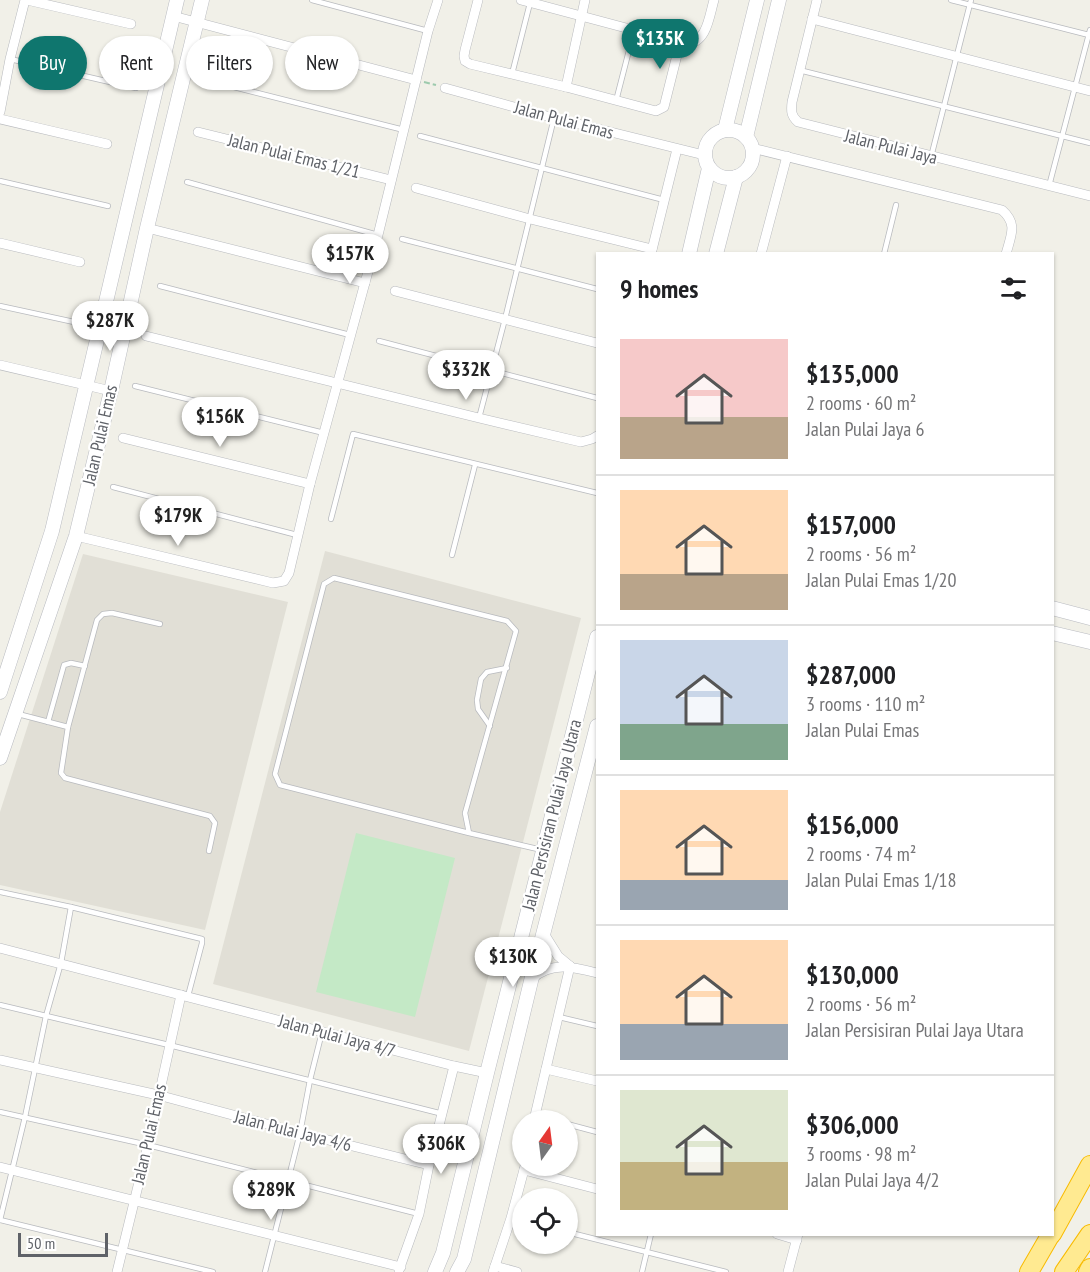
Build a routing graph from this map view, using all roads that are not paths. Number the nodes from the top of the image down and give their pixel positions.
1 (26, 0) edge
2 (177, 0) edge
3 (202, 0) edge
4 (312, 0) edge
5 (438, 0) edge
6 (477, 0) edge
7 (585, 0) edge
8 (714, 0) edge
9 (757, 0) edge
10 (779, 0) edge
11 (817, 0) edge
12 (951, 0) edge
13 (525, 1) edge
14 (970, 2) edge
15 (173, 16) junction
16 (582, 16) junction
17 (812, 19) junction
18 (197, 22) junction
19 (131, 24) dead end
20 (634, 30) junction
21 (428, 31) junction
22 (1089, 32) edge
23 (680, 43) junction
24 (957, 56) junction
25 (10, 59) junction
26 (799, 70) junction
27 (512, 74) junction
28 (99, 79) edge
29 (416, 80) junction
30 (566, 87) junction
31 (1074, 87) junction
32 (445, 88) road end
33 (246, 90) edge
34 (1090, 91) edge
35 (616, 101) junction
36 (945, 106) junction
37 (0, 111) edge
38 (554, 118) junction
39 (0, 119) edge
40 (404, 130) junction
41 (725, 130) junction
42 (198, 132) dead end
43 (420, 136) dead end
44 (1062, 136) junction
45 (749, 142) junction
46 (1090, 143) edge
47 (107, 144) dead end
48 (677, 148) junction
49 (704, 155) junction
50 (786, 156) junction
51 (932, 157) junction
52 (542, 168) junction
53 (709, 168) junction
54 (736, 177) junction
55 (391, 180) junction
56 (0, 181) edge
57 (187, 182) dead end
58 (1050, 186) junction
59 (416, 188) dead end
60 (1090, 196) edge
61 (664, 200) junction
62 (896, 205) dead end
63 (108, 206) dead end
64 (530, 219) junction
65 (147, 228) junction
66 (378, 235) junction
67 (402, 239) dead end
68 (0, 243) edge
69 (652, 251) edge
70 (689, 252) edge
71 (717, 252) edge
72 (762, 252) edge
73 (884, 252) edge
74 (1006, 252) edge
75 (80, 262) dead end
76 (517, 269) junction
77 (365, 283) junction
78 (160, 286) dead end
79 (596, 290) edge
80 (395, 291) dead end
81 (0, 306) edge
82 (505, 319) junction
83 (74, 322) dead end
84 (350, 335) junction
85 (146, 336) dead end
86 (379, 341) dead end
87 (596, 343) edge
88 (0, 365) edge
89 (492, 371) junction
90 (338, 383) junction
91 (86, 385) junction
92 (135, 386) dead end
93 (111, 392) junction
94 (596, 398) edge
95 (479, 418) junction
96 (324, 433) junction
97 (596, 437) edge
98 (123, 438) dead end
99 (475, 465) junction
100 (310, 484) junction
101 (113, 487) dead end
102 (596, 493) edge
103 (331, 519) dead end
104 (297, 535) junction
105 (76, 536) junction
106 (452, 555) dead end
107 (1054, 609) edge
108 (1090, 618) edge
109 (160, 624) dead end
110 (1054, 633) edge
111 (596, 641) edge
112 (1090, 642) edge
113 (85, 666) junction
114 (507, 668) junction
115 (0, 692) edge
116 (15, 713) junction
117 (48, 722) junction
118 (490, 726) junction
119 (68, 727) junction
120 (596, 730) edge
121 (0, 758) edge
122 (469, 833) junction
123 (209, 850) dead end
124 (543, 850) junction
125 (0, 892) edge
126 (71, 907) junction
127 (543, 932) junction
128 (0, 948) edge
129 (61, 963) junction
130 (570, 966) junction
131 (596, 973) edge
132 (531, 981) junction
133 (184, 996) junction
134 (0, 1005) edge
135 (46, 1016) junction
136 (558, 1017) junction
137 (596, 1026) edge
138 (322, 1032) junction
139 (169, 1045) junction
140 (0, 1060) edge
141 (454, 1066) junction
142 (34, 1067) junction
143 (546, 1069) junction
144 (487, 1073) junction
145 (310, 1080) junction
146 (596, 1081) edge
147 (158, 1095) junction
148 (537, 1110) edge
149 (0, 1112) edge
150 (443, 1114) junction
151 (25, 1117) junction
152 (578, 1127) edge
153 (596, 1132) edge
154 (300, 1133) junction
155 (148, 1145) junction
156 (429, 1165) junction
157 (1090, 1165) edge
158 (0, 1167) edge
159 (12, 1170) junction
160 (522, 1176) edge
161 (552, 1176) edge
162 (289, 1181) junction
163 (596, 1189) edge
164 (135, 1199) junction
165 (419, 1214) junction
166 (511, 1218) joint
167 (0, 1220) edge
168 (1054, 1229) edge
169 (1090, 1234) edge
170 (578, 1235) edge
171 (275, 1236) junction
172 (650, 1236) edge
173 (1050, 1236) edge
174 (797, 1237) edge
175 (123, 1249) junction
176 (646, 1252) junction
177 (494, 1269) edge
178 (400, 1270) edge
179 (117, 1272) edge
180 (213, 1272) edge
181 (265, 1272) edge
182 (435, 1272) edge
183 (457, 1272) edge
184 (517, 1272) edge
185 (642, 1272) edge
186 (726, 1272) edge
187 (788, 1272) edge
188 (1029, 1272) edge
189 (1064, 1272) edge

1 - 19 street
1 - 25 street
2 - 15 street, Jalan Pulai Emas
3 - 18 street, Jalan Pulai Emas
4 - 21 lane
5 - 21 street
6 - 27 street, Jalan Pulai Emas
7 - 16 street
8 - 23 street
9 - 41 street
10 - 45 street
11 - 17 street, Jalan Pulai Jaya
12 - 14 lane
13 - 16 street
13 - 27 lane
14 - 22 lane
14 - 24 lane
15 - 18 street
15 - 91 street, Jalan Pulai Emas
16 - 20 street
16 - 30 street
17 - 24 street
17 - 26 street, Jalan Pulai Jaya
18 - 29 street
18 - 65 street, Jalan Pulai Emas
20 - 23 street
20 - 35 lane
21 - 29 street
22 - 31 lane
23 - 35 street, Jalan Pulai Emas
24 - 31 street
24 - 36 lane
25 - 28 lane
25 - 37 street
26 - 36 lane
26 - 51 street, Jalan Pulai Jaya
27 - 30 street, Jalan Pulai Emas
29 - 40 street
30 - 35 street, Jalan Pulai Emas
31 - 34 street
31 - 44 lane
32 - 38 street, Jalan Pulai Emas
33 - 40 lane
36 - 44 lane
36 - 51 lane
38 - 48 street, Jalan Pulai Emas
38 - 52 lane
39 - 47 street
40 - 55 street
41 - 45 street
41 - 49 street
42 - 55 street, Jalan Pulai Emas 1/21
43 - 52 lane
44 - 46 lane
44 - 58 lane
45 - 50 street
45 - 54 street
48 - 49 street, Jalan Pulai Emas
48 - 61 street
49 - 53 street
50 - 72 street
50 - 74 street
51 - 58 street, Jalan Pulai Jaya
52 - 61 lane
52 - 64 lane
53 - 54 street
53 - 70 street
54 - 71 street
55 - 66 street
56 - 63 lane
57 - 66 lane
58 - 60 street, Jalan Pulai Jaya
59 - 64 street
61 - 69 street
62 - 73 lane
64 - 69 street
64 - 76 lane
65 - 77 street
65 - 93 street, Jalan Pulai Emas
66 - 77 street
67 - 76 lane
68 - 75 street
76 - 79 lane
76 - 82 lane
77 - 84 street
78 - 84 lane
80 - 82 street
81 - 83 lane
82 - 87 street
82 - 89 lane
84 - 90 street
85 - 90 street
86 - 89 lane
88 - 91 street
89 - 94 lane
89 - 95 lane
90 - 95 street
90 - 96 street
91 - 93 street
91 - 115 street, Jalan Pulai Emas
92 - 96 lane
93 - 105 street, Jalan Pulai Emas
95 - 97 street
96 - 100 street
98 - 100 street
99 - 102 lane
99 - 103 lane
99 - 106 lane
100 - 104 street
101 - 104 lane
104 - 105 street
105 - 116 street, Jalan Pulai Emas
107 - 108 street
109 - 113 lane
110 - 112 street
111 - 124 street, Jalan Persisiran Pulai Jaya Utara
113 - 117 lane
113 - 119 lane
114 - 118 lane
114 - 118 lane
114 - 122 lane
116 - 117 lane
116 - 121 street, Jalan Pulai Emas
117 - 119 lane
118 - 122 lane
119 - 123 lane
120 - 127 street, Jalan Persisiran Pulai Jaya Utara
122 - 124 lane
124 - 144 street, Jalan Persisiran Pulai Jaya Utara
125 - 126 lane
126 - 129 lane
126 - 133 lane
127 - 130 street
127 - 132 street, Jalan Persisiran Pulai Jaya Utara
128 - 129 street, Jalan Pulai Jaya 4/7
129 - 133 street, Jalan Pulai Jaya 4/7
129 - 135 lane
130 - 131 street
130 - 132 street
130 - 136 street
132 - 183 street, Jalan Persisiran Pulai Jaya Utara
133 - 138 street, Jalan Pulai Jaya 4/7
133 - 139 street, Jalan Pulai Emas
134 - 135 lane
135 - 139 lane
135 - 142 lane
136 - 137 lane
136 - 143 street
138 - 141 street, Jalan Pulai Jaya 4/7
138 - 145 lane
139 - 145 lane
139 - 147 street, Jalan Pulai Emas
140 - 142 street, Jalan Pulai Jaya 4/6
141 - 144 street, Jalan Pulai Jaya 4/7
141 - 150 street
142 - 147 street, Jalan Pulai Jaya 4/6
142 - 151 lane
143 - 146 street
143 - 148 street
144 - 182 street, Jalan Persisiran Pulai Jaya Utara
145 - 150 lane
145 - 154 lane
147 - 154 street, Jalan Pulai Jaya 4/6
147 - 155 street, Jalan Pulai Emas
149 - 151 lane
150 - 156 street
151 - 155 lane
151 - 159 lane
152 - 153 lane
154 - 156 street, Jalan Pulai Jaya 4/6
154 - 162 lane
155 - 162 lane
155 - 164 street, Jalan Pulai Emas
156 - 165 street
157 - 168 highway
158 - 159 street
159 - 164 street
159 - 167 lane
160 - 166 street
161 - 163 street
162 - 165 lane
162 - 171 lane
164 - 171 street
164 - 175 street, Jalan Pulai Emas
165 - 178 street
166 - 177 street
167 - 175 lane
169 - 189 highway
170 - 176 lane
171 - 178 street
171 - 181 lane
172 - 176 lane
173 - 188 highway
174 - 187 street
175 - 179 street, Jalan Pulai Emas
175 - 180 lane
176 - 185 lane
176 - 186 lane
177 - 184 street

